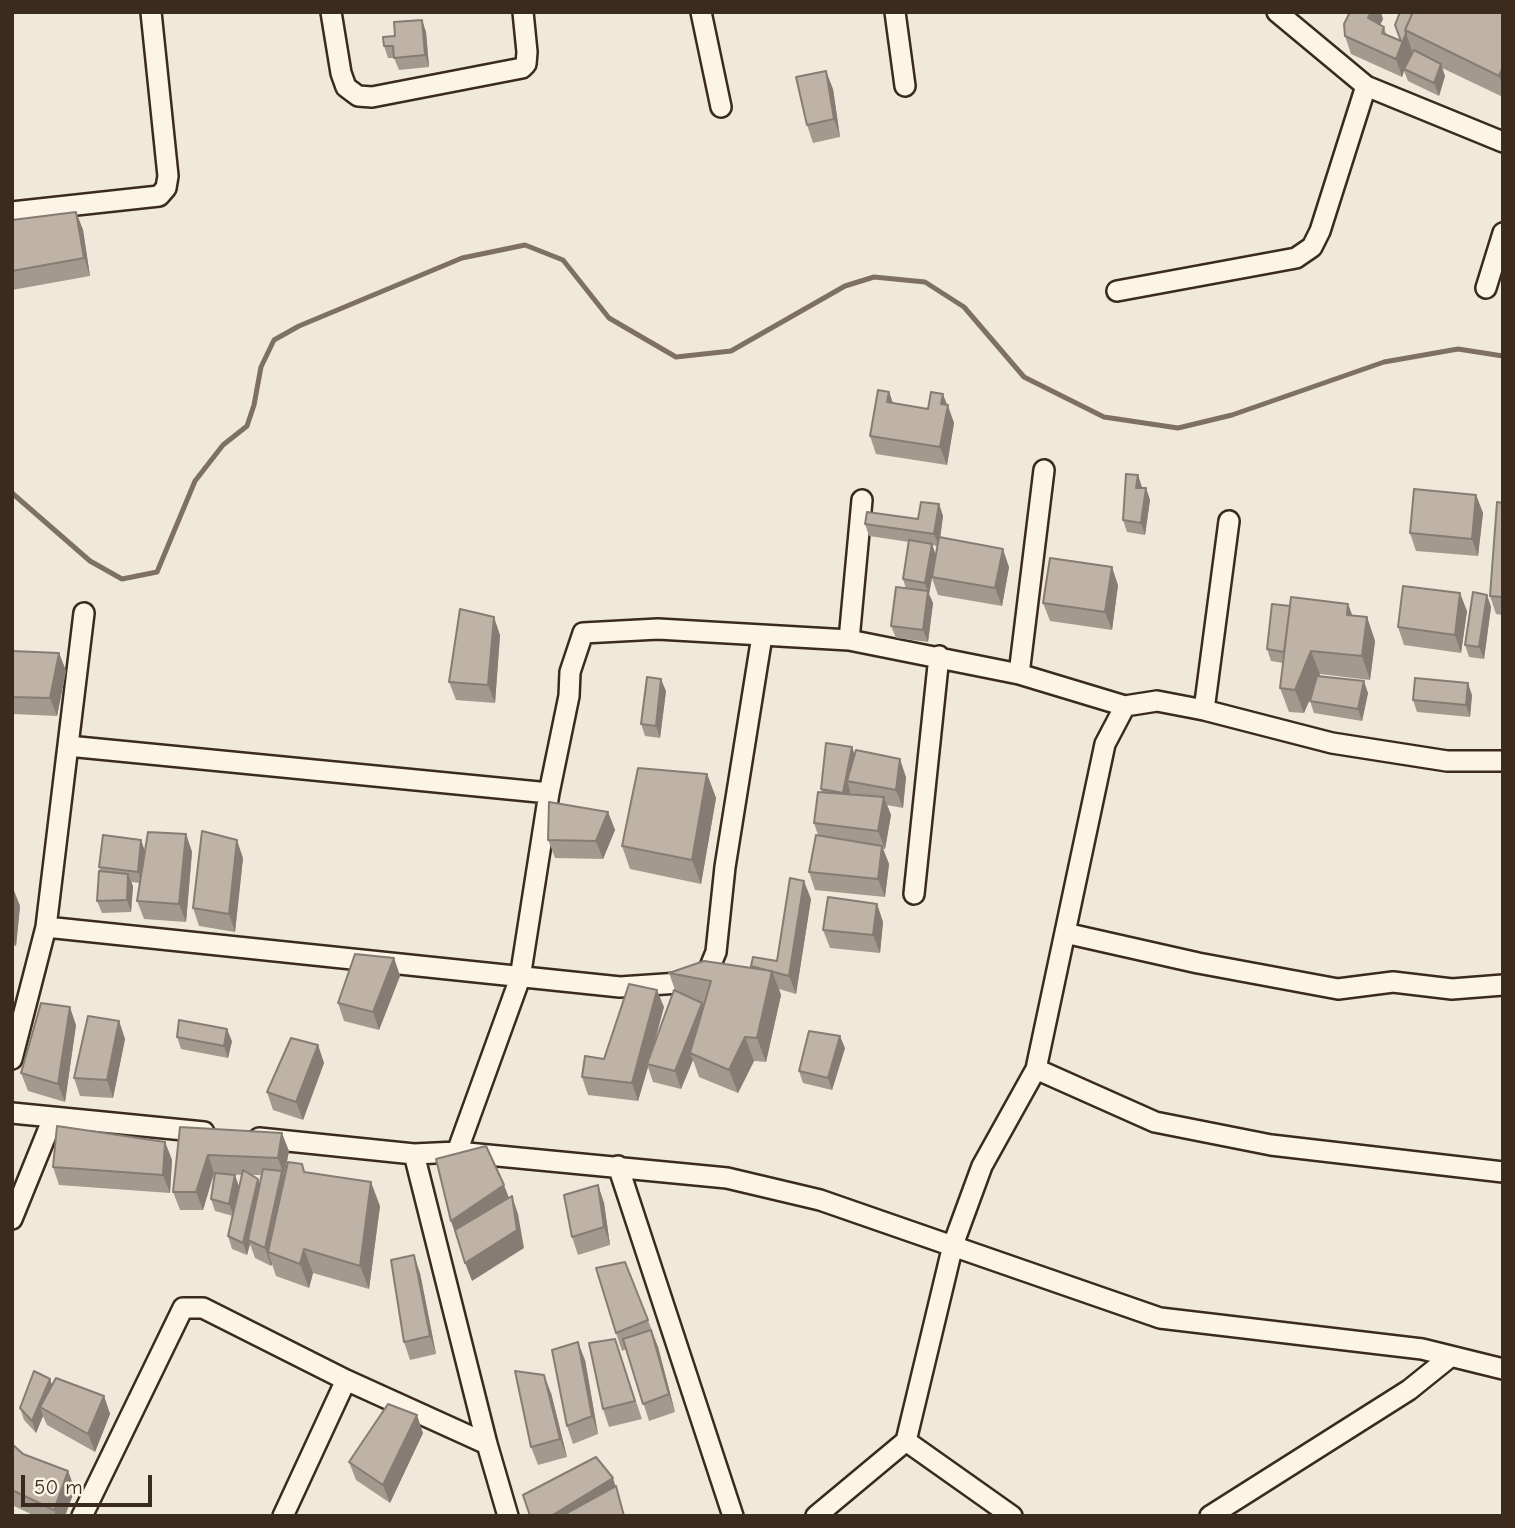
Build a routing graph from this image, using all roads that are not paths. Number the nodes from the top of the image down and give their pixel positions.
1 (151, 12) edge
2 (331, 12) edge
3 (523, 12) edge
4 (701, 12) edge
5 (895, 12) edge
6 (1278, 12) edge
7 (905, 86) dead end
8 (1366, 86) junction
9 (721, 107) dead end
10 (1503, 142) edge
11 (12, 212) edge
12 (1503, 233) edge
13 (1486, 288) dead end
14 (1117, 291) dead end
15 (1044, 470) dead end
16 (862, 500) dead end
17 (1229, 521) dead end
18 (84, 613) dead end
19 (762, 636) junction
20 (849, 640) junction
21 (939, 656) junction
22 (1019, 674) junction
23 (1125, 706) junction
24 (1204, 710) junction
25 (68, 746) junction
26 (1503, 761) edge
27 (549, 793) junction
28 (914, 894) dead end
29 (46, 927) junction
30 (1065, 933) junction
31 (520, 978) junction
32 (1503, 985) edge
33 (12, 1059) edge
34 (1036, 1069) junction
35 (12, 1113) edge
36 (53, 1118) junction
37 (457, 1152) junction
38 (414, 1154) junction
39 (618, 1166) junction
40 (1503, 1172) edge
41 (12, 1219) edge
42 (953, 1245) junction
43 (1450, 1357) junction
44 (1503, 1368) edge
45 (346, 1380) junction
46 (906, 1441) junction
47 (487, 1444) junction
48 (82, 1516) edge
49 (283, 1516) edge
50 (508, 1516) edge
51 (733, 1516) edge
52 (816, 1516) edge
53 (1012, 1516) edge
54 (1210, 1516) edge

1 - 11 street
2 - 3 street
4 - 9 street
5 - 7 street
6 - 8 street
8 - 10 street
8 - 14 street
12 - 13 street
15 - 22 street
16 - 20 street
17 - 24 street
18 - 25 street
19 - 20 street
19 - 27 street
19 - 31 street
20 - 21 street
21 - 22 street
21 - 28 street
22 - 23 street
23 - 24 street
23 - 30 street
24 - 26 street
25 - 27 street
25 - 29 street
27 - 31 street
29 - 31 street
29 - 33 street
30 - 32 street
30 - 34 street
31 - 37 street
34 - 40 street
34 - 42 street
35 - 36 street
36 - 38 street
36 - 41 street
37 - 38 street
37 - 39 street
38 - 47 street
39 - 42 street
39 - 51 street
42 - 43 street
42 - 46 street
43 - 44 street
43 - 54 street
45 - 47 street
45 - 48 street
45 - 49 street
46 - 52 street
46 - 53 street
47 - 50 street

